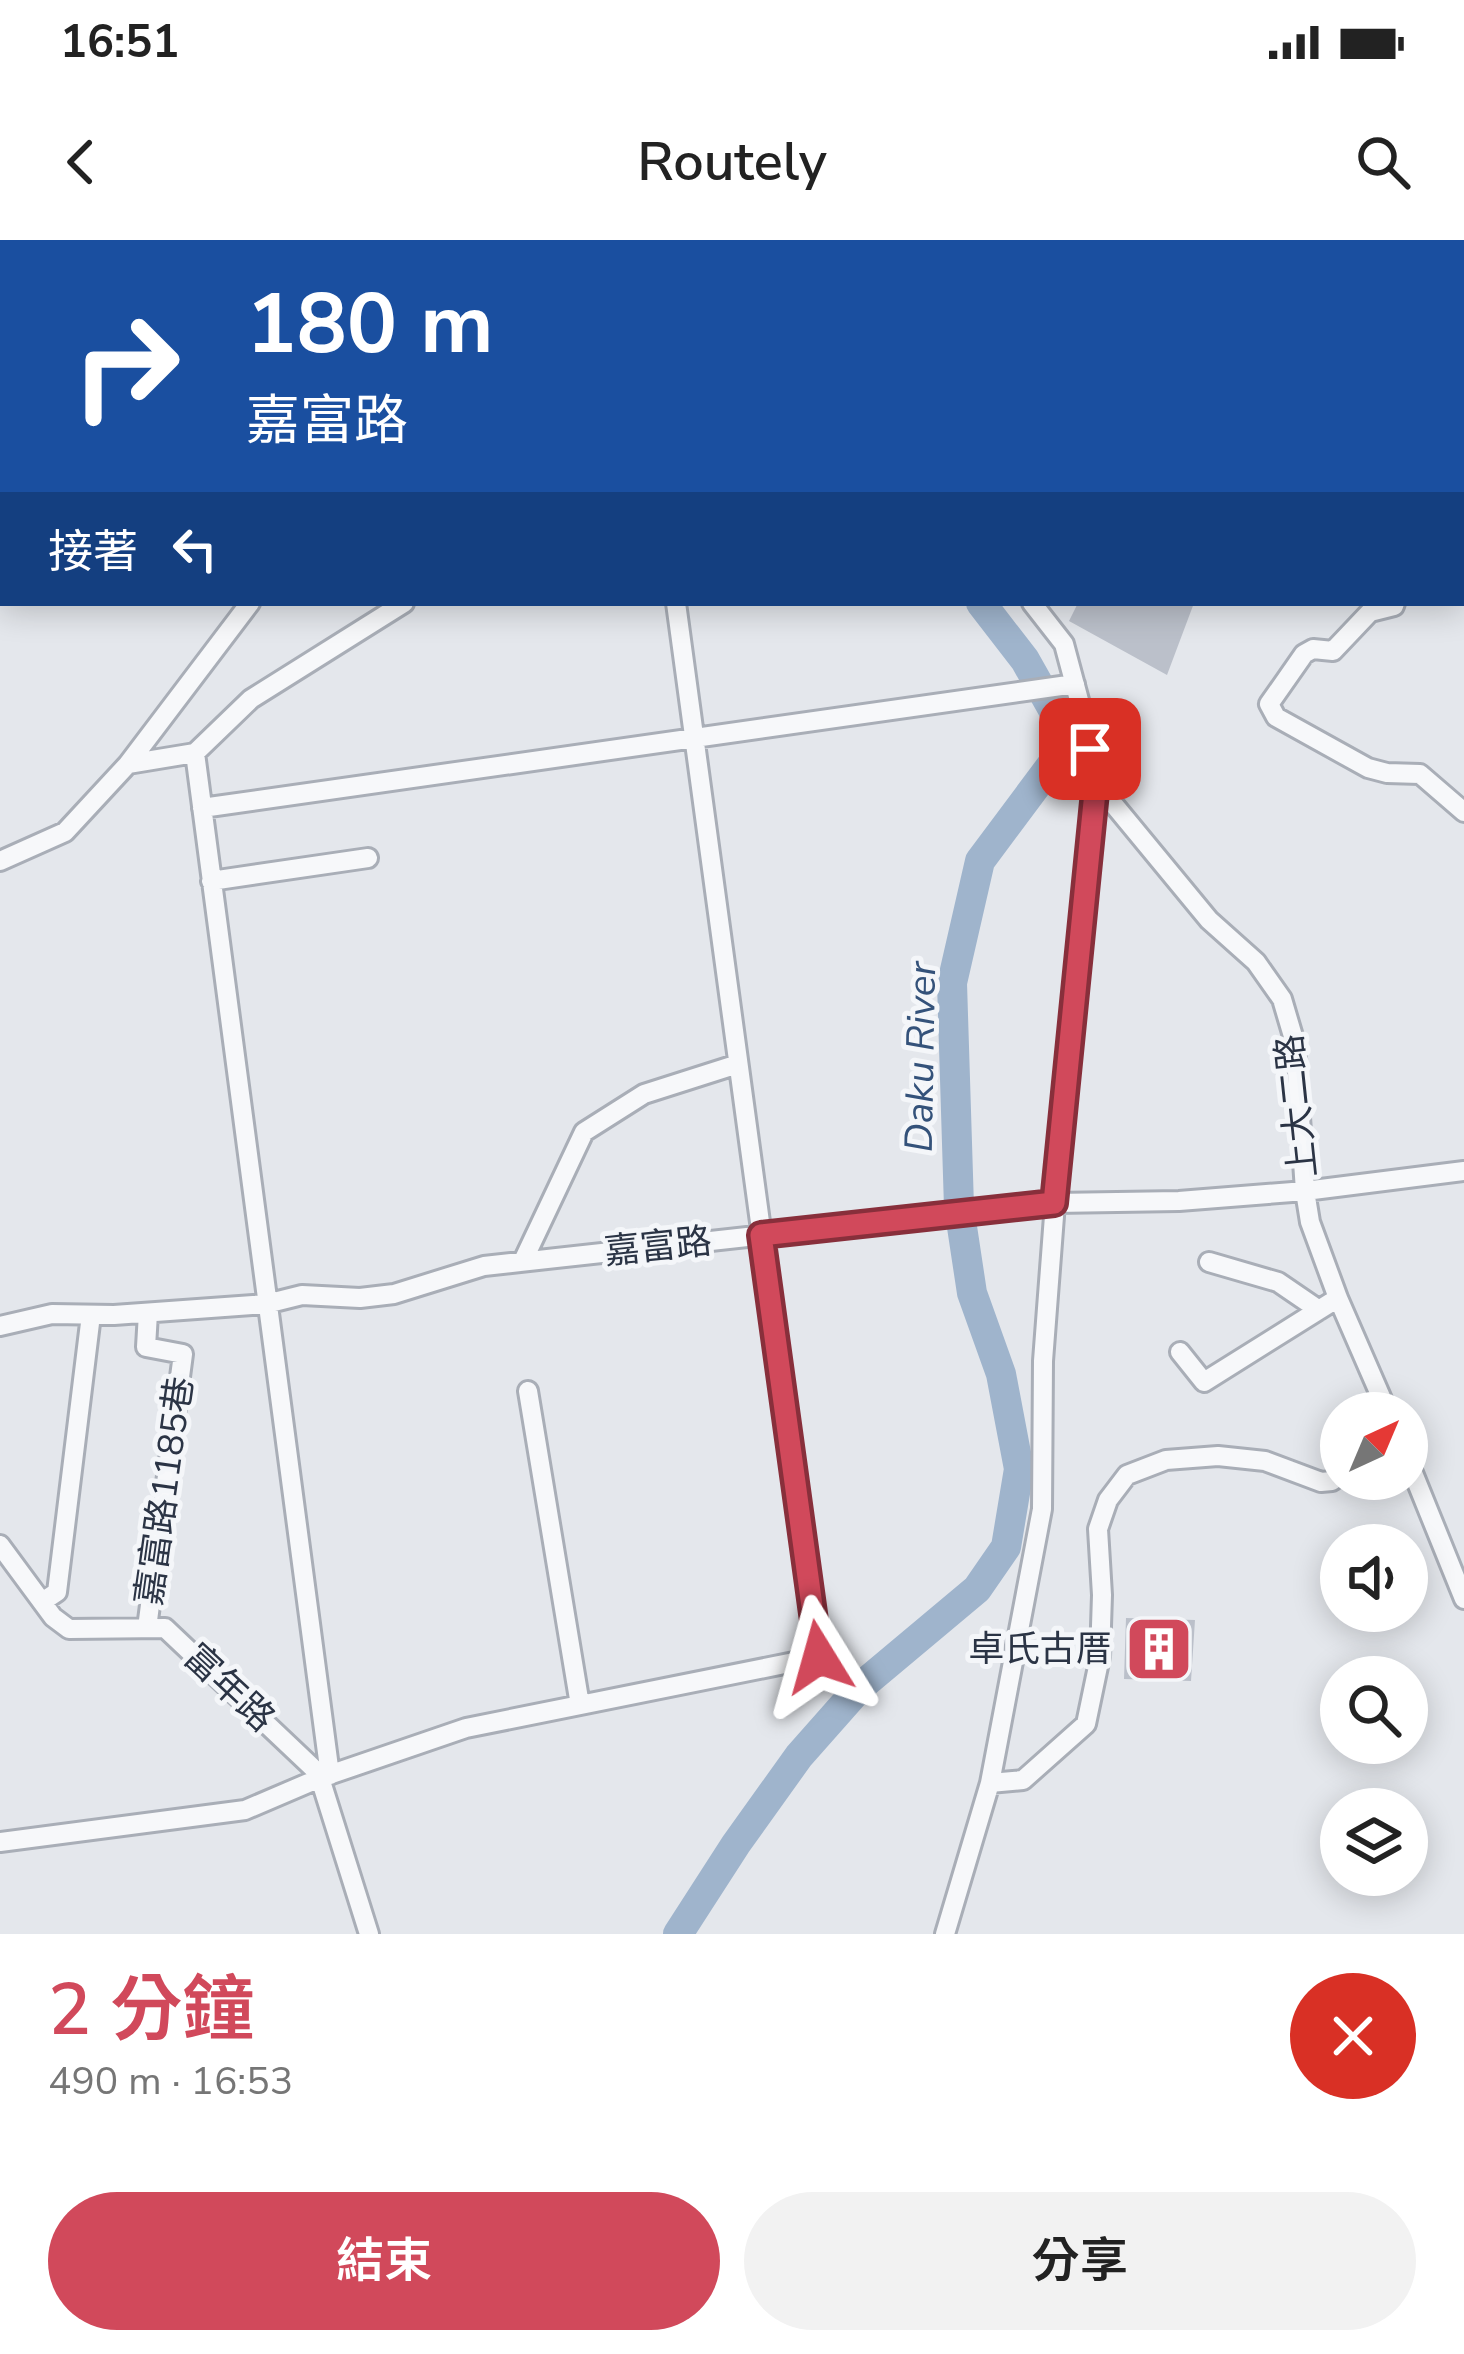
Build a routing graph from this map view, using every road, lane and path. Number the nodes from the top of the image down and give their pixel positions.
1 (248, 606) edge
2 (399, 606) edge
3 (676, 606) edge
4 (1034, 606) edge
5 (1394, 606) edge
6 (1068, 685) junction
7 (694, 739) junction
8 (195, 753) junction
9 (128, 764) junction
10 (1096, 782) junction
11 (202, 808) junction
12 (1464, 812) edge
13 (368, 858) dead end
14 (0, 862) edge
15 (211, 881) junction
16 (738, 1064) junction
17 (1464, 1171) edge
18 (1305, 1191) junction
19 (1054, 1203) junction
20 (761, 1235) junction
21 (523, 1262) junction
22 (1209, 1262) dead end
23 (1338, 1298) junction
24 (266, 1304) junction
25 (1319, 1310) junction
26 (148, 1312) junction
27 (91, 1315) junction
28 (0, 1326) edge
29 (1180, 1352) dead end
30 (528, 1391) dead end
31 (1379, 1392) edge
32 (1320, 1482) edge
33 (1428, 1500) edge
34 (0, 1545) edge
35 (1455, 1555) edge
36 (1464, 1599) edge
37 (42, 1602) junction
38 (147, 1628) junction
39 (580, 1705) junction
40 (325, 1776) junction
41 (990, 1783) junction
42 (0, 1842) edge
43 (949, 1932) edge
44 (369, 1934) edge

1 - 9 street
2 - 8 street
3 - 7 street
4 - 6 street
5 - 12 street
6 - 7 street
6 - 10 street
7 - 11 street
7 - 16 street
8 - 9 street
8 - 11 street
9 - 14 street
10 - 18 street, 上大二路
10 - 19 street
11 - 15 street
13 - 15 street
15 - 24 street
16 - 20 street
16 - 21 street
17 - 18 street, 嘉富路
18 - 19 street, 嘉富路
18 - 23 street, 上大二路
19 - 20 street, 嘉富路
19 - 41 street
20 - 21 street, 嘉富路
20 - 39 street
21 - 24 street, 嘉富路
22 - 25 street
23 - 25 street
23 - 31 street, 上大二路
24 - 26 street, 嘉富路
24 - 40 street
25 - 29 street
26 - 27 street, 嘉富路
26 - 38 street, 嘉富路1185巷
27 - 28 street, 嘉富路
27 - 37 street
30 - 39 street
32 - 41 street
33 - 35 street
34 - 37 street, 富年路
35 - 36 street
37 - 38 street, 富年路
38 - 40 street, 富年路
39 - 40 street
40 - 42 street
40 - 44 street, 富年路
41 - 43 street

